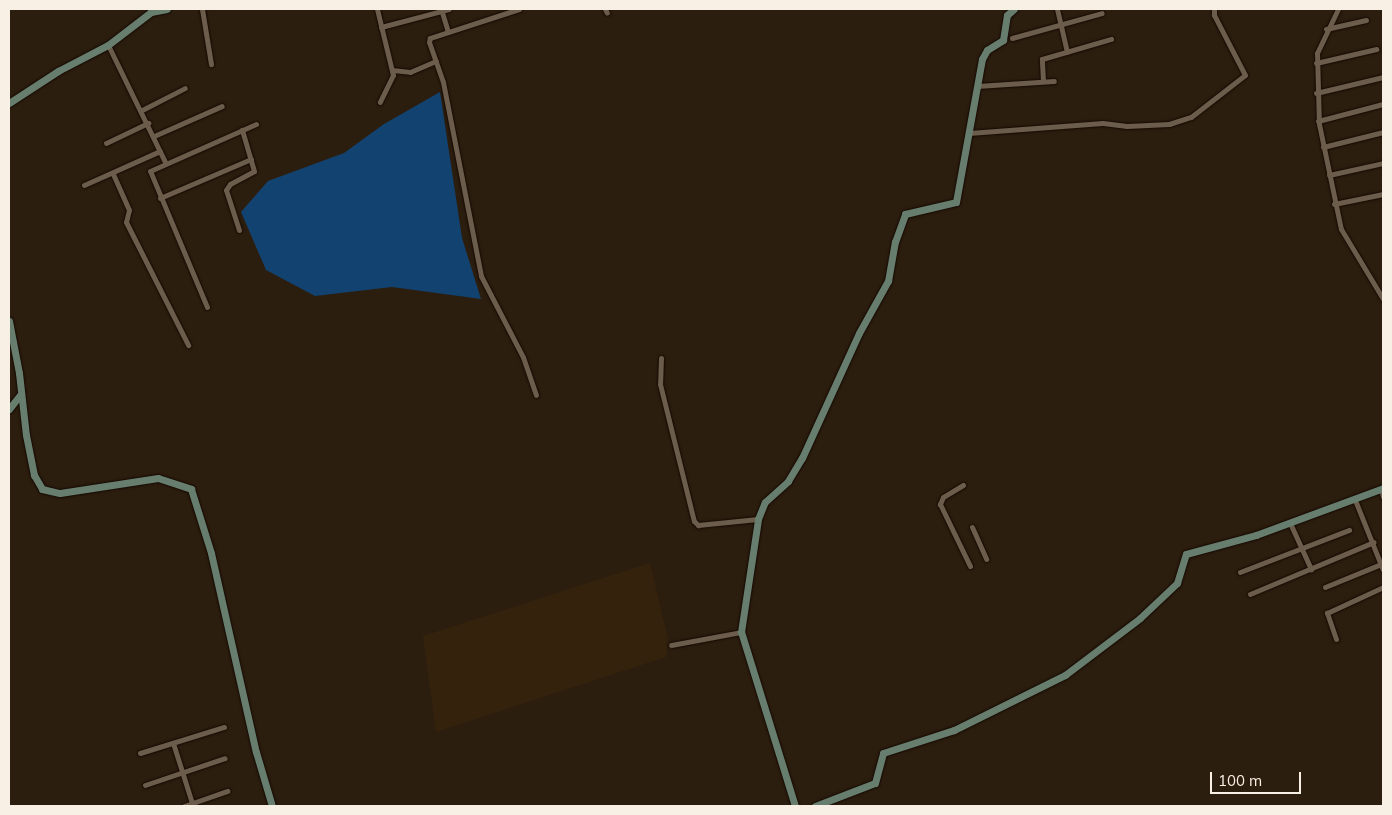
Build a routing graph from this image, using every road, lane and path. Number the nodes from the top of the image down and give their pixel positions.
1 (167, 9) edge
2 (202, 9) edge
3 (377, 9) edge
4 (449, 9) edge
5 (519, 9) edge
6 (1014, 9) edge
7 (1057, 9) edge
8 (1214, 9) edge
9 (1338, 9) edge
10 (441, 10) edge
11 (1102, 13) dead end
12 (1366, 20) dead end
13 (1060, 25) junction
14 (381, 27) junction
15 (1326, 29) junction
16 (448, 32) junction
17 (1012, 38) dead end
18 (1111, 39) dead end
19 (108, 45) junction
20 (1376, 49) dead end
21 (1067, 52) junction
22 (436, 61) junction
23 (1316, 63) junction
24 (211, 64) dead end
25 (392, 70) junction
26 (1383, 78) edge
27 (1054, 80) dead end
28 (1043, 81) junction
29 (977, 86) junction
30 (185, 88) dead end
31 (1316, 94) junction
32 (380, 102) dead end
33 (9, 104) edge
34 (1383, 104) edge
35 (222, 106) dead end
36 (142, 110) junction
37 (1318, 121) junction
38 (148, 123) junction
39 (256, 124) dead end
40 (242, 130) junction
41 (1383, 132) edge
42 (969, 133) junction
43 (154, 136) junction
44 (106, 142) dead end
45 (1323, 147) junction
46 (160, 151) junction
47 (251, 159) junction
48 (165, 162) junction
49 (1383, 162) edge
50 (113, 174) junction
51 (1329, 175) junction
52 (84, 185) dead end
53 (1383, 194) edge
54 (160, 198) junction
55 (1334, 204) junction
56 (239, 230) dead end
57 (1383, 299) edge
58 (207, 307) dead end
59 (9, 320) edge
60 (188, 345) dead end
61 (661, 358) dead end
62 (20, 395) junction
63 (536, 395) dead end
64 (9, 409) edge
65 (963, 485) dead end
66 (1382, 489) edge
67 (1383, 497) edge
68 (1355, 500) junction
69 (758, 519) junction
70 (1290, 523) junction
71 (972, 526) dead end
72 (1349, 530) dead end
73 (1374, 542) junction
74 (1302, 548) junction
75 (986, 559) dead end
76 (970, 566) dead end
77 (1382, 567) edge
78 (1311, 568) junction
79 (1240, 572) dead end
80 (1325, 587) dead end
81 (1383, 587) edge
82 (1250, 594) dead end
83 (741, 632) junction
84 (1336, 639) dead end
85 (671, 645) dead end
86 (224, 727) dead end
87 (173, 743) junction
88 (140, 754) dead end
89 (225, 758) dead end
90 (182, 773) junction
91 (145, 785) dead end
92 (228, 791) dead end
93 (192, 805) edge
94 (184, 806) edge
95 (272, 806) edge
96 (795, 806) edge
97 (815, 806) edge

1 - 19 street
2 - 24 street
3 - 14 street
4 - 10 street
5 - 16 street
6 - 29 street
7 - 13 street
8 - 42 street
9 - 15 street
10 - 14 street
10 - 16 street
11 - 13 street
12 - 15 street
13 - 17 street
13 - 21 street
14 - 25 street
15 - 23 street
16 - 22 street
18 - 21 street
19 - 33 street
19 - 36 street
20 - 23 street
21 - 28 street
22 - 25 street
22 - 63 street
23 - 31 street
25 - 32 street
26 - 31 street
27 - 28 street
28 - 29 street
29 - 42 street
30 - 36 street
31 - 37 street
34 - 37 street
35 - 43 street
36 - 38 street
37 - 45 street
38 - 43 street
38 - 44 street
39 - 40 street
40 - 47 street
40 - 48 street
41 - 45 street
42 - 69 street
43 - 46 street
45 - 51 street
46 - 48 street
46 - 50 street
47 - 54 street
47 - 56 street
48 - 54 street
49 - 51 street
50 - 52 street
50 - 60 street
51 - 55 street
53 - 55 street
54 - 58 street
55 - 57 street
59 - 62 street
61 - 69 street
62 - 64 street
62 - 95 street
65 - 76 street
66 - 67 street
66 - 68 street
68 - 70 street
68 - 73 street
69 - 83 street
70 - 74 street
70 - 97 street
71 - 75 street
72 - 74 street
73 - 77 street
73 - 78 street
74 - 78 street
74 - 79 street
77 - 80 street
78 - 82 street
81 - 84 street
83 - 85 street
83 - 96 street
86 - 87 street
87 - 88 street
87 - 90 street
89 - 90 street
90 - 91 street
90 - 93 street
92 - 93 street
93 - 94 street

